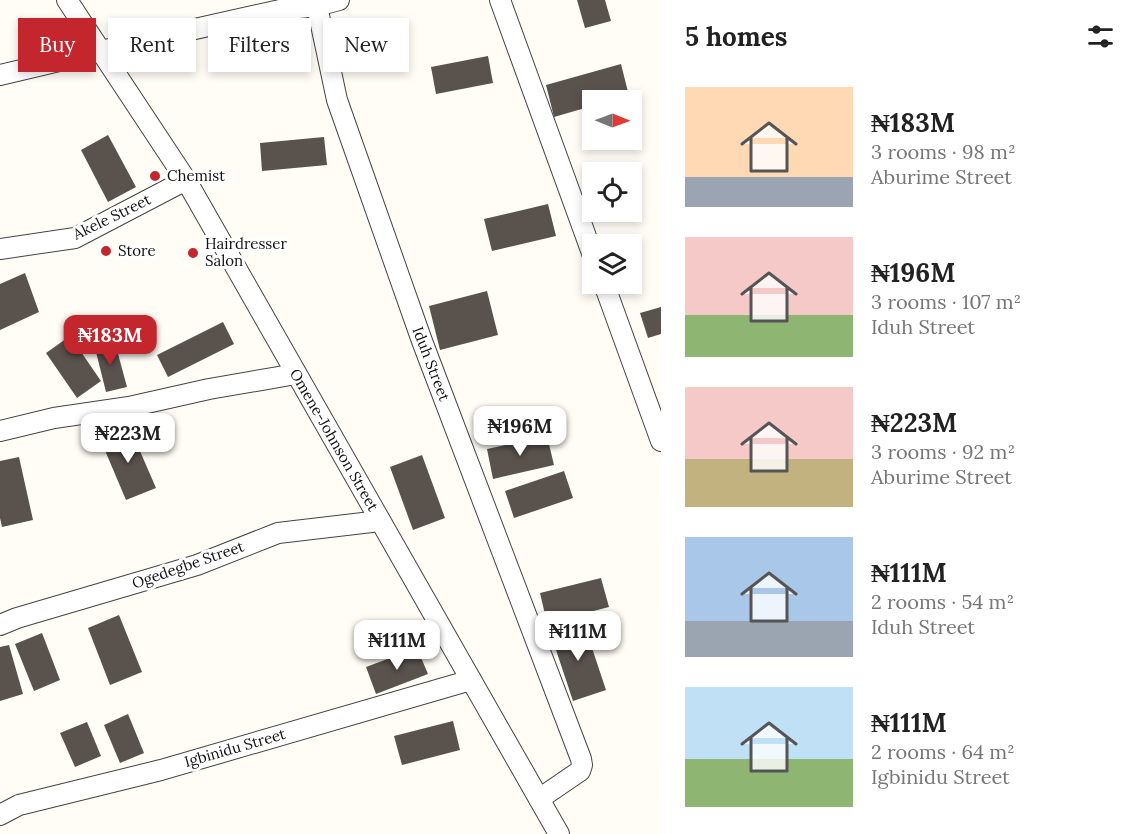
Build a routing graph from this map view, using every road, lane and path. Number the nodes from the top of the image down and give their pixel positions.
1 (67, 0) edge
2 (339, 0) edge
3 (500, 0) edge
4 (278, 5) edge
5 (317, 6) junction
6 (101, 52) junction
7 (0, 75) edge
8 (186, 180) junction
9 (585, 234) edge
10 (0, 249) edge
11 (608, 294) edge
12 (296, 374) junction
13 (0, 431) edge
14 (661, 441) edge
15 (380, 521) junction
16 (0, 625) edge
17 (471, 680) junction
18 (539, 799) junction
19 (0, 815) edge
20 (559, 834) edge

1 - 6 street, Omene-Johnson Street
2 - 5 street
3 - 9 street
4 - 5 street
4 - 6 street
5 - 18 street, Iduh Street
6 - 7 street
6 - 8 street, Omene-Johnson Street
8 - 10 street, Akele Street
8 - 12 street, Omene-Johnson Street
11 - 14 street
12 - 13 street
12 - 15 street, Omene-Johnson Street
15 - 16 street, Ogedegbe Street
15 - 17 street, Omene-Johnson Street
17 - 18 street, Omene-Johnson Street
17 - 19 street, Igbinidu Street
18 - 20 street, Omene-Johnson Street

